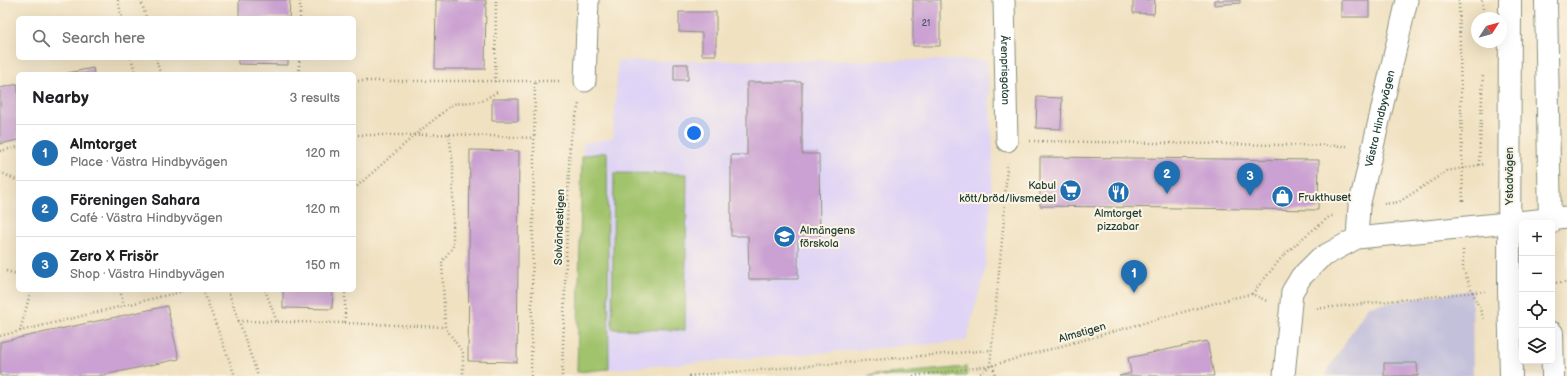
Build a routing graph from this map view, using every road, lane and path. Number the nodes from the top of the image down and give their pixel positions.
1 (118, 0) edge
2 (141, 0) edge
3 (300, 0) edge
4 (496, 0) edge
5 (588, 0) edge
6 (1004, 0) edge
7 (1407, 0) edge
8 (1459, 0) edge
9 (1482, 0) edge
10 (1510, 0) edge
11 (1546, 0) edge
12 (1483, 12) edge
13 (122, 16) edge
14 (145, 16) edge
15 (300, 16) edge
16 (132, 60) edge
17 (156, 60) edge
18 (299, 60) edge
19 (135, 72) edge
20 (160, 72) edge
21 (299, 72) edge
22 (1484, 73) dead end
23 (356, 81) edge
24 (495, 82) junction
25 (535, 82) junction
26 (586, 82) junction
27 (497, 92) dead end
28 (449, 134) junction
29 (356, 135) edge
30 (415, 135) junction
31 (534, 138) junction
32 (1007, 141) junction
33 (16, 147) edge
34 (1373, 147) junction
35 (0, 151) edge
36 (1479, 165) dead end
37 (0, 172) edge
38 (16, 180) edge
39 (356, 187) edge
40 (1556, 219) edge
41 (1509, 223) junction
42 (1463, 227) junction
43 (1357, 238) junction
44 (6, 271) dead end
45 (16, 274) edge
46 (1567, 282) edge
47 (1555, 283) edge
48 (30, 292) edge
49 (120, 292) edge
50 (180, 292) edge
51 (204, 292) edge
52 (229, 292) edge
53 (266, 292) edge
54 (345, 292) edge
55 (1252, 294) dead end
56 (124, 306) junction
57 (1290, 312) junction
58 (238, 321) junction
59 (277, 322) junction
60 (345, 323) junction
61 (445, 327) junction
62 (20, 331) junction
63 (0, 336) edge
64 (991, 350) junction
65 (1553, 364) edge
66 (991, 366) junction
67 (235, 376) edge
68 (258, 376) edge
69 (464, 376) edge
70 (531, 376) edge
71 (562, 376) edge
72 (690, 376) edge
73 (914, 376) edge
74 (977, 376) edge
75 (995, 376) edge
76 (1284, 376) edge
77 (1511, 376) edge
78 (1553, 376) edge

1 - 13 path
2 - 14 path
3 - 15 path
4 - 24 path
5 - 26 street
6 - 32 street, Ärenprisgatan
7 - 34 street, Västra Hindbyvägen
8 - 42 path
9 - 12 path
10 - 41 main road, Ystadvägen
11 - 40 main road
16 - 19 path
17 - 20 path
18 - 21 path
22 - 36 path
23 - 24 path
24 - 25 path
25 - 26 path
25 - 31 path
26 - 71 path, Solvändestigen
27 - 30 path
28 - 30 path
28 - 31 path
28 - 61 path
29 - 30 path
30 - 39 path
31 - 70 path
32 - 34 path
32 - 64 path
33 - 35 path
34 - 43 street, Västra Hindbyvägen
37 - 38 path
40 - 41 street
41 - 42 street
41 - 77 main road, Ystadvägen
42 - 43 street
42 - 57 path
43 - 57 street
44 - 45 path
46 - 47 path
48 - 62 path
49 - 56 path
50 - 56 path
51 - 67 path
52 - 58 path
53 - 59 path
54 - 60 path
55 - 66 path, Almstigen
56 - 62 path
57 - 76 street
58 - 59 path
58 - 68 path
59 - 60 path
60 - 61 path
61 - 69 path
62 - 63 path
64 - 66 path
64 - 72 path
65 - 78 main road
66 - 73 path, Almstigen
66 - 74 path
66 - 75 path

